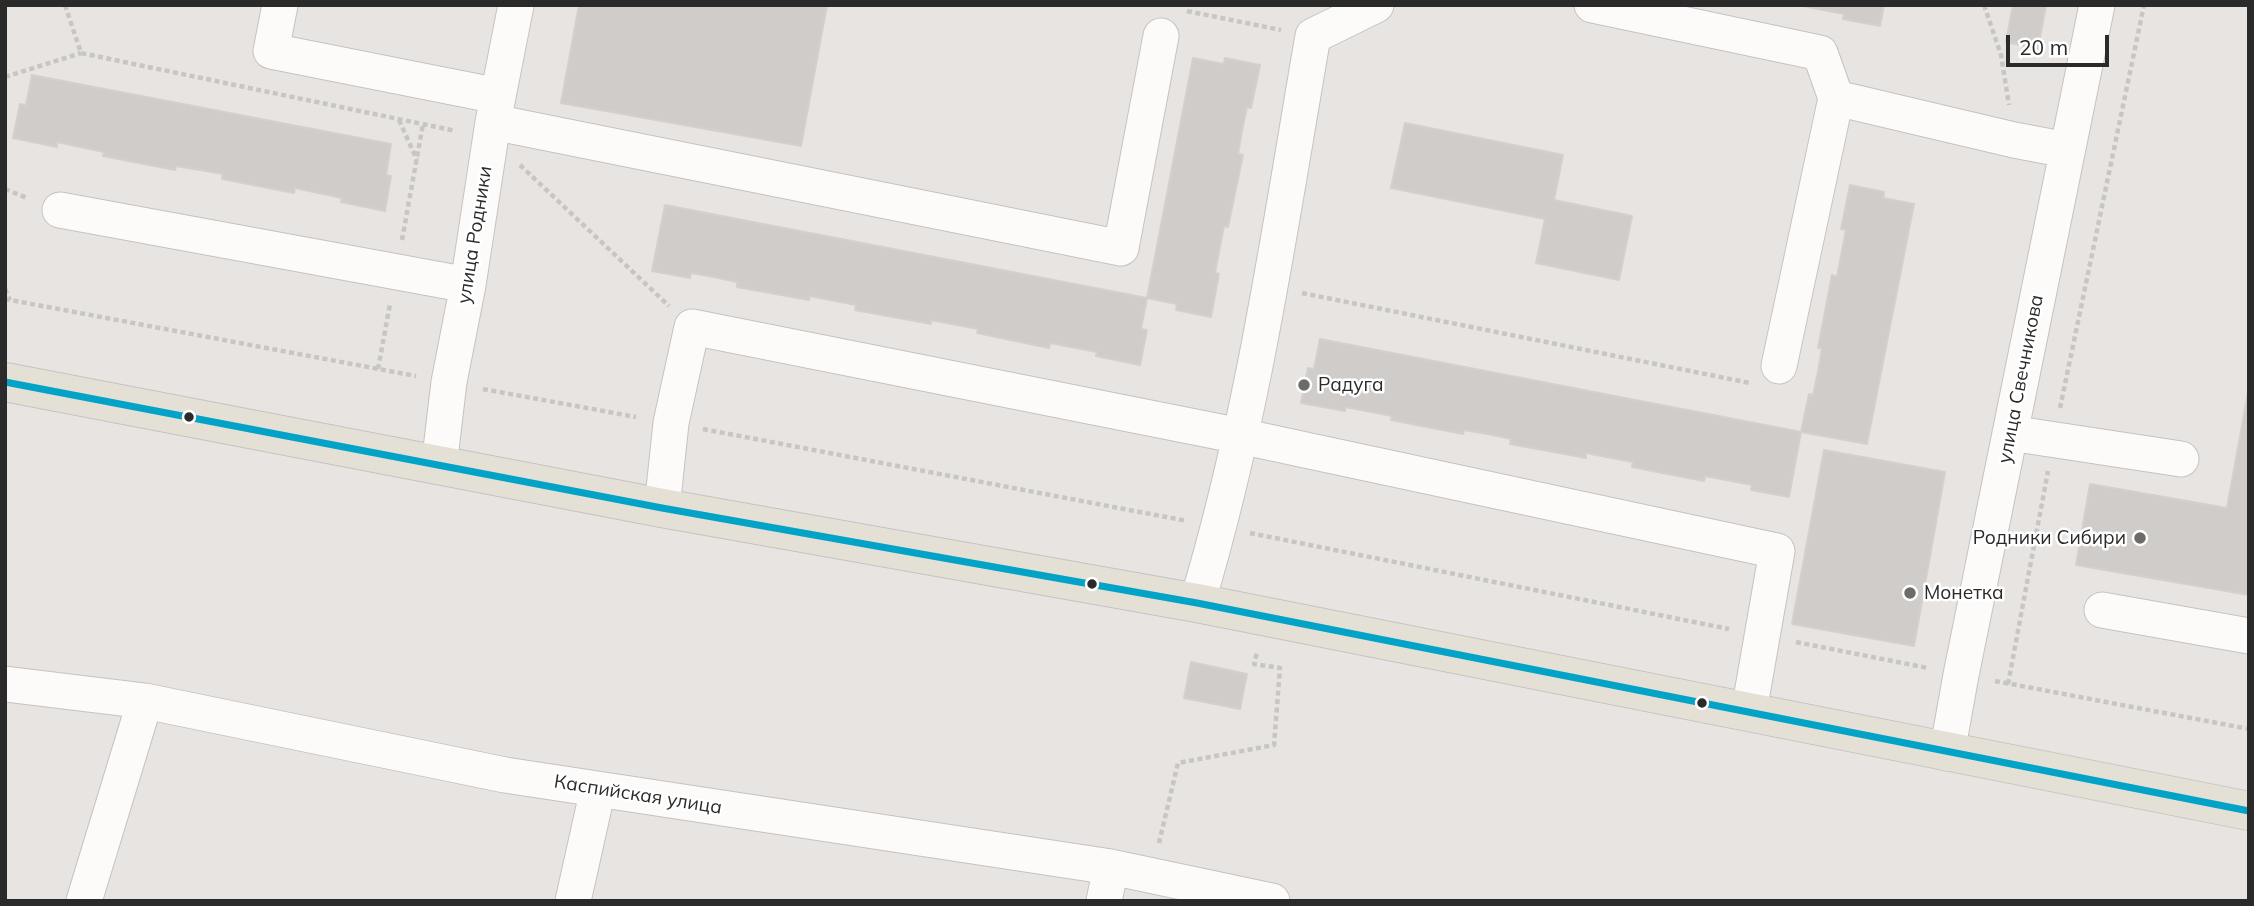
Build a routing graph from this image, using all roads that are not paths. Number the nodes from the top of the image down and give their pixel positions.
1 (280, 5) edge
2 (516, 5) edge
3 (1376, 5) edge
4 (1592, 5) edge
5 (2097, 5) edge
6 (1170, 23) road end
7 (1836, 98) junction
8 (494, 119) junction
9 (2067, 150) junction
10 (60, 210) dead end
11 (468, 285) junction
12 (1779, 366) road end
13 (5, 382) edge
14 (2010, 433) junction
15 (1240, 436) junction
16 (2180, 459) dead end
17 (439, 466) junction
18 (662, 508) junction
19 (1197, 603) junction
20 (2102, 610) dead end
21 (2249, 636) edge
22 (5, 684) edge
23 (145, 701) junction
24 (1749, 711) junction
25 (1947, 753) junction
26 (598, 789) junction
27 (2249, 811) edge
28 (1111, 867) junction
29 (84, 901) edge
30 (573, 901) edge
31 (1104, 901) edge
32 (1272, 901) edge

1 - 8 street
2 - 8 street, улица Родники
3 - 15 street
4 - 7 street
5 - 9 street, улица Свечникова
6 - 8 street
7 - 9 street
7 - 12 street
8 - 11 street, улица Родники
9 - 14 street, улица Свечникова
10 - 11 street
11 - 17 street, улица Родники
13 - 17 main road
14 - 16 street
14 - 25 street, улица Свечникова
15 - 18 street
15 - 19 street
15 - 24 street
17 - 18 main road
18 - 19 main road
19 - 24 main road
20 - 21 street
22 - 23 street, Каспийская улица
23 - 26 street, Каспийская улица
23 - 29 street
24 - 25 main road
25 - 27 main road
26 - 28 street, Каспийская улица
26 - 30 street
28 - 31 street
28 - 32 street, Каспийская улица

